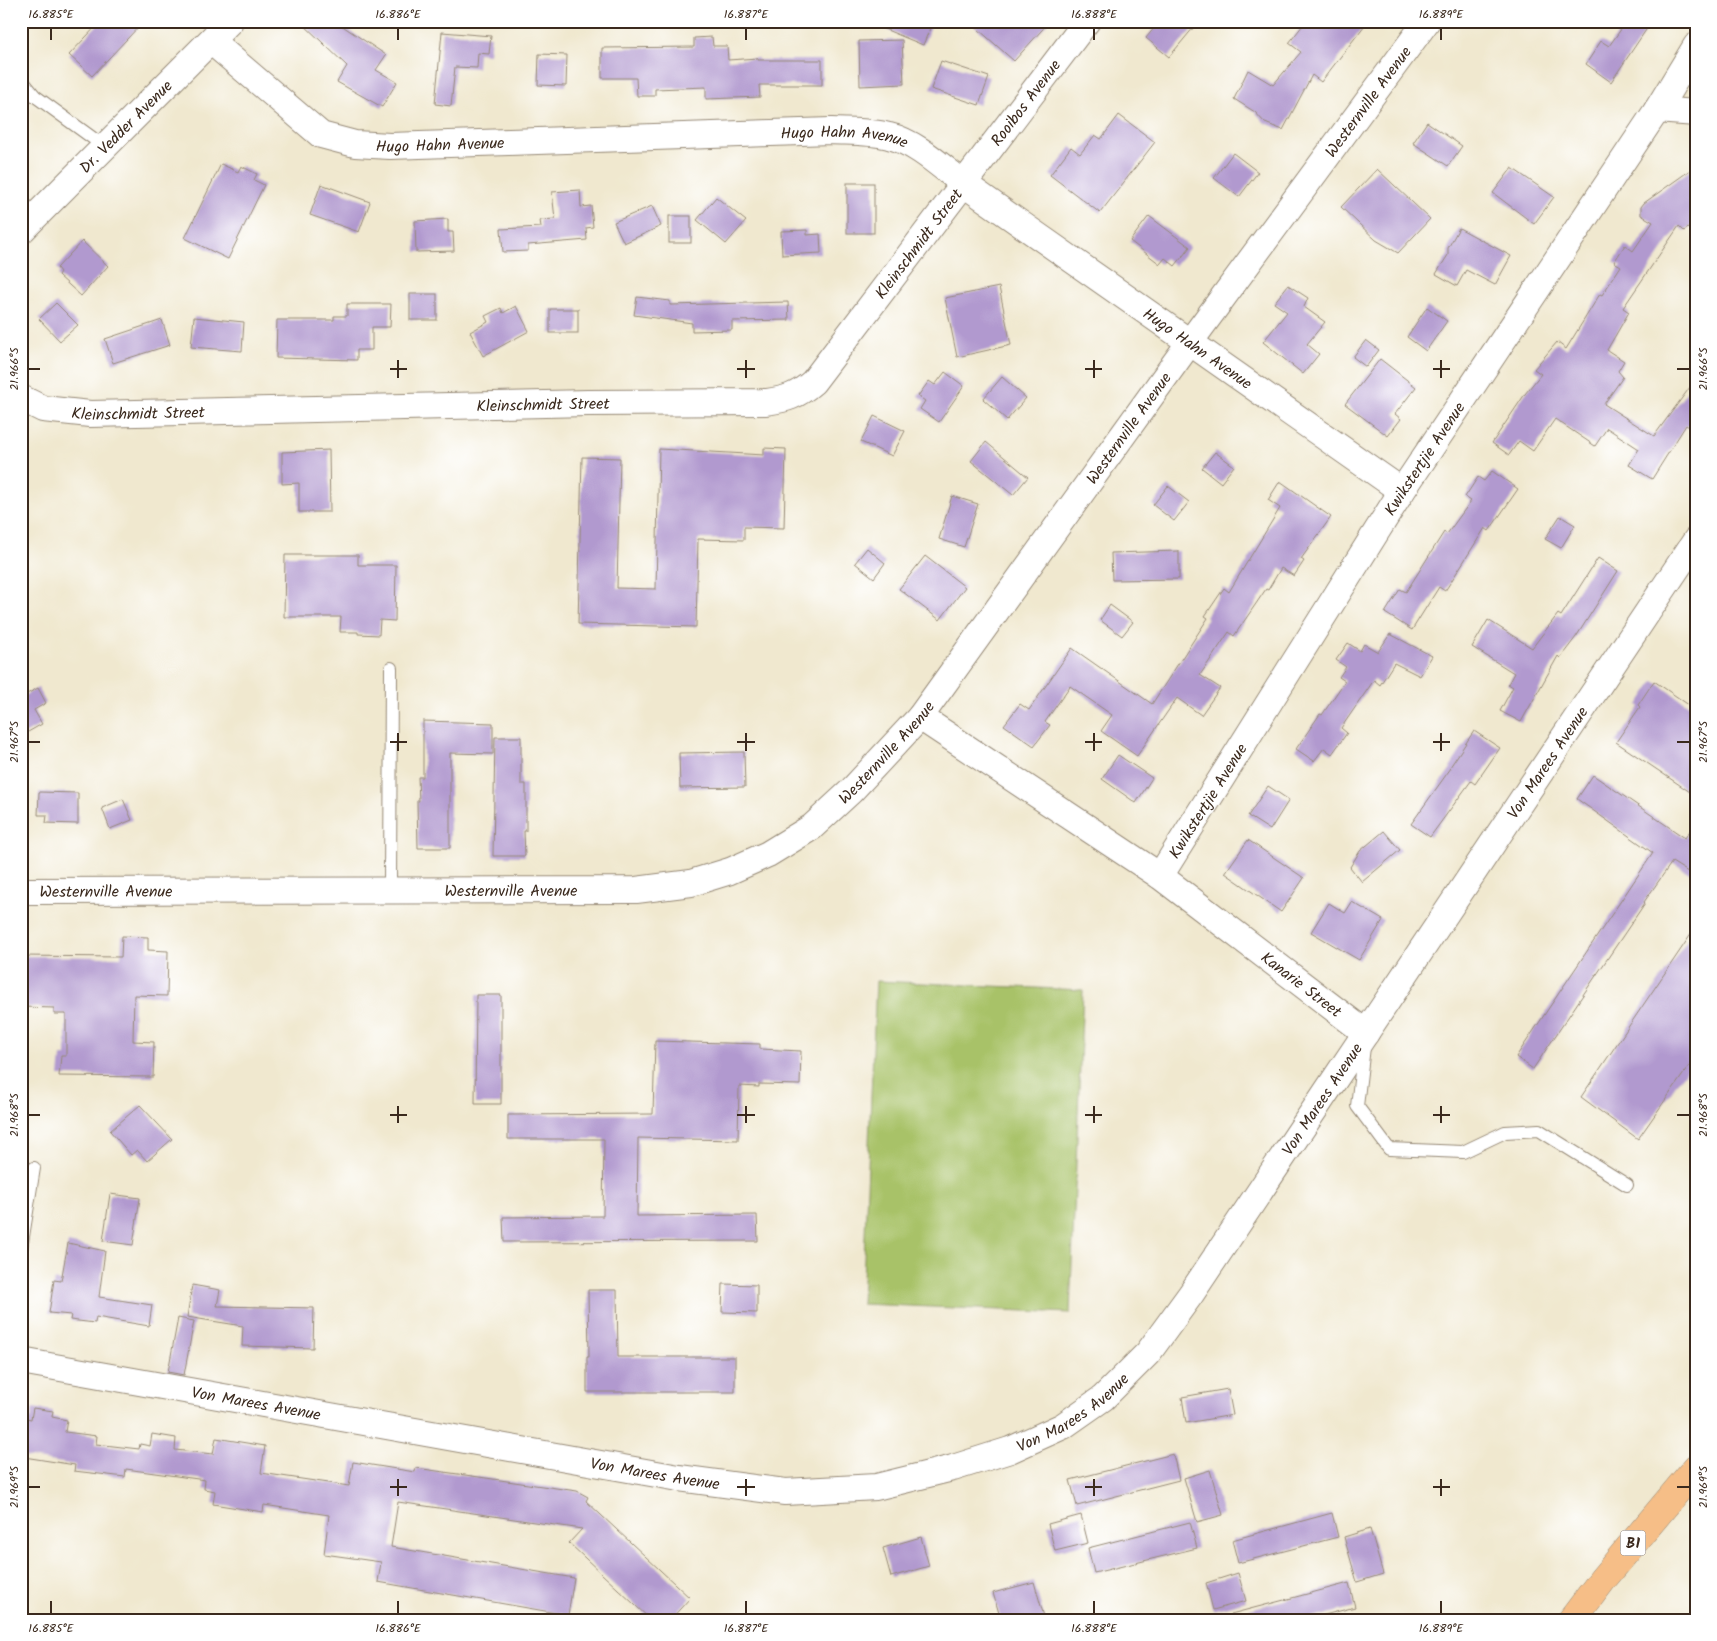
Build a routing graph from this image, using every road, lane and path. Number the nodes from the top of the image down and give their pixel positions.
1 (230, 21) edge
2 (1087, 21) edge
3 (1427, 21) edge
4 (211, 41) junction
5 (1696, 46) edge
6 (21, 79) edge
7 (1656, 110) junction
8 (1696, 113) edge
9 (105, 147) junction
10 (964, 184) junction
11 (21, 231) edge
12 (1190, 342) junction
13 (21, 398) edge
14 (1402, 491) junction
15 (1696, 540) edge
16 (391, 668) dead end
17 (920, 717) junction
18 (1160, 876) junction
19 (21, 891) edge
20 (390, 891) junction
21 (1366, 1033) junction
22 (34, 1168) dead end
23 (1627, 1185) dead end
24 (21, 1249) edge
25 (21, 1361) edge
26 (1696, 1468) edge
27 (1572, 1620) edge

1 - 4 street, Dr. Vedder Avenue
2 - 10 street, Rooibos Avenue
3 - 12 street, Westernville Avenue
4 - 9 street, Dr. Vedder Avenue
4 - 10 street, Hugo Hahn Avenue
5 - 7 street, Kwikstertjie Avenue
6 - 9 lane
7 - 8 street
7 - 14 street, Kwikstertjie Avenue
9 - 11 street, Dr. Vedder Avenue
10 - 12 street, Hugo Hahn Avenue
10 - 13 street, Kleinschmidt Street
12 - 14 street, Hugo Hahn Avenue
12 - 17 street, Westernville Avenue
14 - 18 street, Kwikstertjie Avenue
15 - 21 street, Von Marees Avenue
16 - 20 lane
17 - 18 street, Kanarie Street
17 - 20 street, Westernville Avenue
18 - 21 street, Kanarie Street
19 - 20 street, Westernville Avenue
21 - 23 lane
21 - 25 street, Von Marees Avenue
22 - 24 lane
26 - 27 highway, B1

